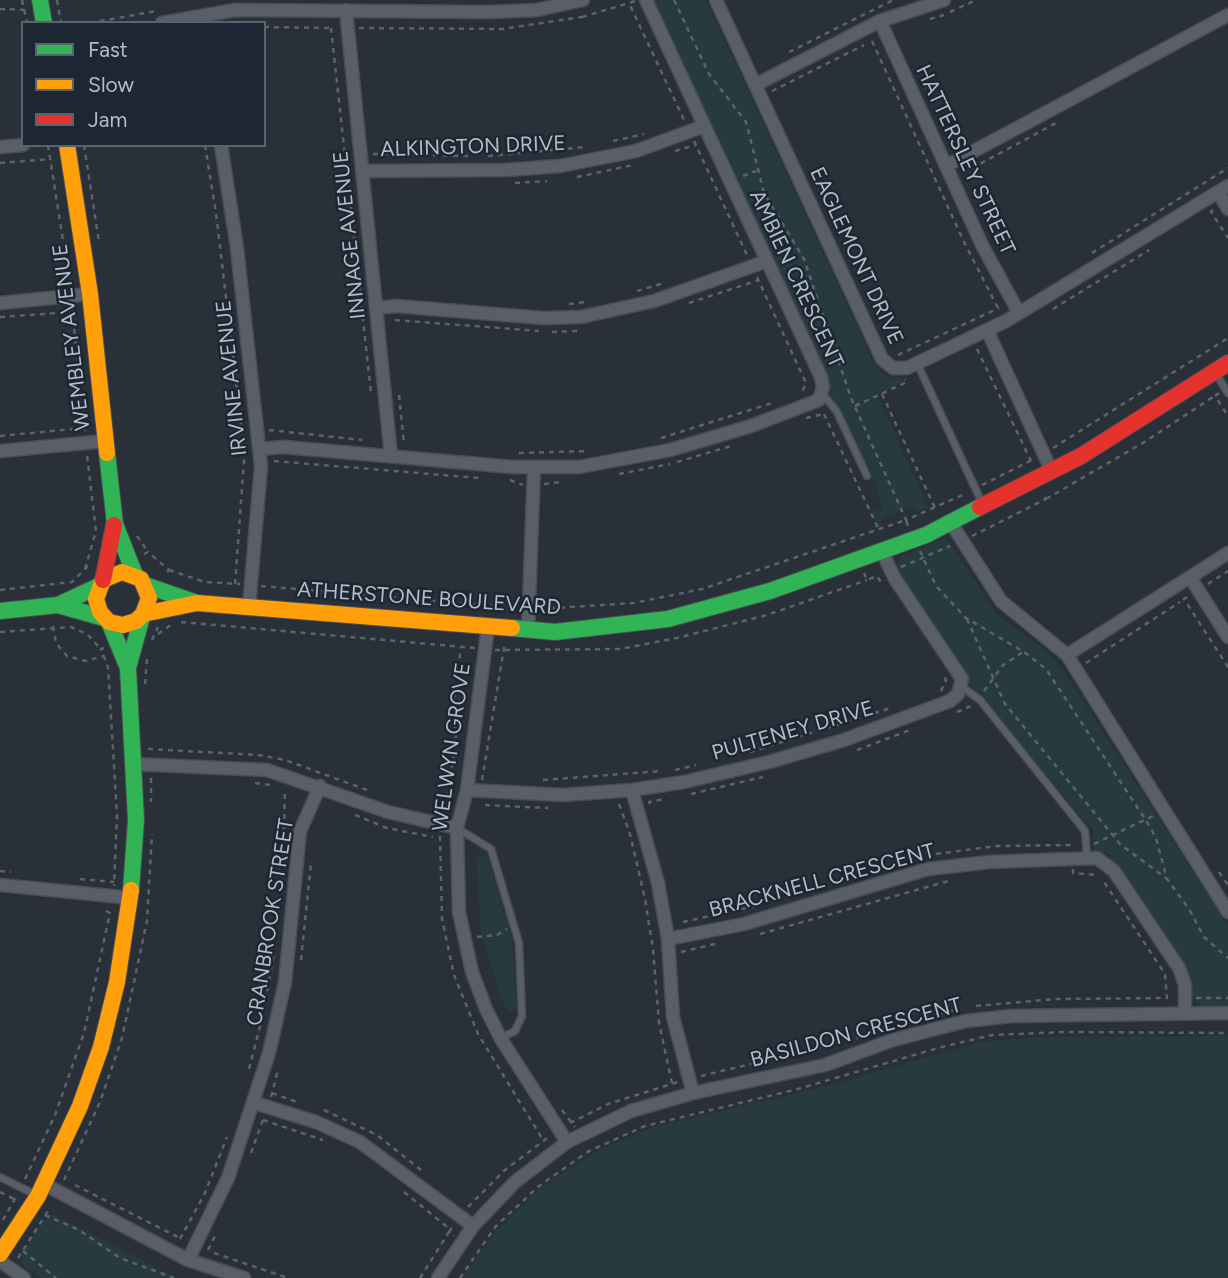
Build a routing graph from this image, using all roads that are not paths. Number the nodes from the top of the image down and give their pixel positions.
1 (40, 0) edge
2 (646, 0) edge
3 (716, 0) edge
4 (944, 0) edge
5 (580, 1) edge
6 (552, 4) edge
7 (290, 5) edge
8 (425, 6) edge
9 (346, 10) junction
10 (1228, 15) edge
11 (200, 20) edge
12 (44, 21) edge
13 (880, 21) junction
14 (755, 85) junction
15 (704, 126) junction
16 (21, 145) edge
17 (0, 147) edge
18 (67, 147) edge
19 (221, 147) edge
20 (946, 166) junction
21 (363, 171) junction
22 (1223, 189) edge
23 (1228, 209) edge
24 (767, 261) junction
25 (90, 294) junction
26 (0, 303) edge
27 (377, 308) junction
28 (1019, 313) junction
29 (986, 330) junction
30 (917, 363) junction
31 (1221, 368) edge
32 (1228, 393) edge
33 (823, 394) junction
34 (106, 441) junction
35 (259, 449) junction
36 (0, 451) edge
37 (391, 456) junction
38 (534, 467) junction
39 (1052, 472) junction
40 (867, 476) dead end
41 (984, 507) junction
42 (951, 523) junction
43 (115, 524) junction
44 (882, 552) junction
45 (1228, 553) edge
46 (1190, 577) junction
47 (140, 580) junction
48 (101, 583) junction
49 (197, 603) junction
50 (58, 605) junction
51 (249, 607) junction
52 (0, 611) edge
53 (142, 616) junction
54 (107, 620) junction
55 (488, 625) junction
56 (528, 630) junction
57 (1228, 637) edge
58 (134, 644) junction
59 (1071, 653) junction
60 (962, 687) junction
61 (142, 764) junction
62 (320, 786) junction
63 (467, 790) junction
64 (632, 790) junction
65 (457, 828) junction
66 (1087, 857) junction
67 (0, 885) edge
68 (131, 898) junction
69 (1228, 912) edge
70 (668, 939) junction
71 (1185, 1013) junction
72 (1228, 1013) edge
73 (501, 1038) junction
74 (699, 1092) junction
75 (254, 1103) junction
76 (567, 1142) junction
77 (0, 1177) edge
78 (47, 1191) junction
79 (473, 1226) junction
80 (0, 1254) edge
81 (188, 1260) junction
82 (5, 1264) edge
83 (24, 1278) edge
84 (244, 1278) edge
85 (438, 1278) edge

1 - 12 street
2 - 15 street, AMBIEN CRESCENT
3 - 14 street, EAGLEMONT DRIVE
4 - 13 street
5 - 6 street
6 - 8 street
7 - 9 street
7 - 11 street
8 - 9 street
9 - 21 street, INNAGE AVENUE
10 - 20 street
13 - 14 street
13 - 20 street, HATTERSLEY STREET
14 - 30 street, EAGLEMONT DRIVE
15 - 21 street, ALKINGTON DRIVE
15 - 24 street, AMBIEN CRESCENT
16 - 17 street
18 - 25 street, WEMBLEY AVENUE
19 - 35 street, IRVINE AVENUE
20 - 28 street, HATTERSLEY STREET
21 - 27 street, INNAGE AVENUE
22 - 23 street
22 - 28 street, EAGLEMONT DRIVE
24 - 27 street
24 - 33 street, AMBIEN CRESCENT
25 - 26 street
25 - 34 street, WEMBLEY AVENUE
27 - 37 street, INNAGE AVENUE
28 - 29 street, EAGLEMONT DRIVE
29 - 30 street, EAGLEMONT DRIVE
29 - 39 street
30 - 41 lane
31 - 32 lane
31 - 39 street, ATHERSTONE BOULEVARD
33 - 38 street, AMBIEN CRESCENT
33 - 40 lane
34 - 36 street
34 - 43 street, WEMBLEY AVENUE
35 - 37 street, AMBIEN CRESCENT
35 - 51 street, IRVINE AVENUE
37 - 38 street, AMBIEN CRESCENT
38 - 56 street
39 - 41 street, ATHERSTONE BOULEVARD
41 - 42 street, ATHERSTONE BOULEVARD
42 - 44 street, ATHERSTONE BOULEVARD
42 - 59 street
43 - 47 street, WEMBLEY AVENUE
43 - 48 street, WEMBLEY AVENUE
44 - 56 street, ATHERSTONE BOULEVARD
44 - 60 street
45 - 46 street
46 - 57 street
46 - 59 street
47 - 48 street
47 - 49 street, ATHERSTONE BOULEVARD
47 - 53 street
48 - 50 street
48 - 54 street
49 - 51 street, ATHERSTONE BOULEVARD
49 - 53 street, ATHERSTONE BOULEVARD
50 - 52 street
50 - 54 street
51 - 55 street, ATHERSTONE BOULEVARD
53 - 54 street
53 - 58 street
54 - 58 street
55 - 56 street, ATHERSTONE BOULEVARD
55 - 63 street, WELWYN GROVE
58 - 61 street
59 - 69 street
60 - 64 street, PULTENEY DRIVE
60 - 66 lane
61 - 62 street
61 - 68 street
62 - 65 street
62 - 75 street, CRANBROOK STREET
63 - 64 street, PULTENEY DRIVE
63 - 65 street, WELWYN GROVE
64 - 70 street
65 - 73 street, WELWYN GROVE
65 - 73 lane
66 - 70 street, BRACKNELL CRESCENT
66 - 71 street
67 - 68 street
68 - 78 street
70 - 74 street
71 - 72 street, BASILDON CRESCENT
71 - 74 street, BASILDON CRESCENT
73 - 76 street, WELWYN GROVE
74 - 76 street, BASILDON CRESCENT
75 - 79 street
75 - 81 street, CRANBROOK STREET
76 - 79 street, BASILDON CRESCENT
77 - 78 lane
78 - 80 street
78 - 81 street
79 - 85 street, BASILDON CRESCENT
81 - 84 street
82 - 83 street

